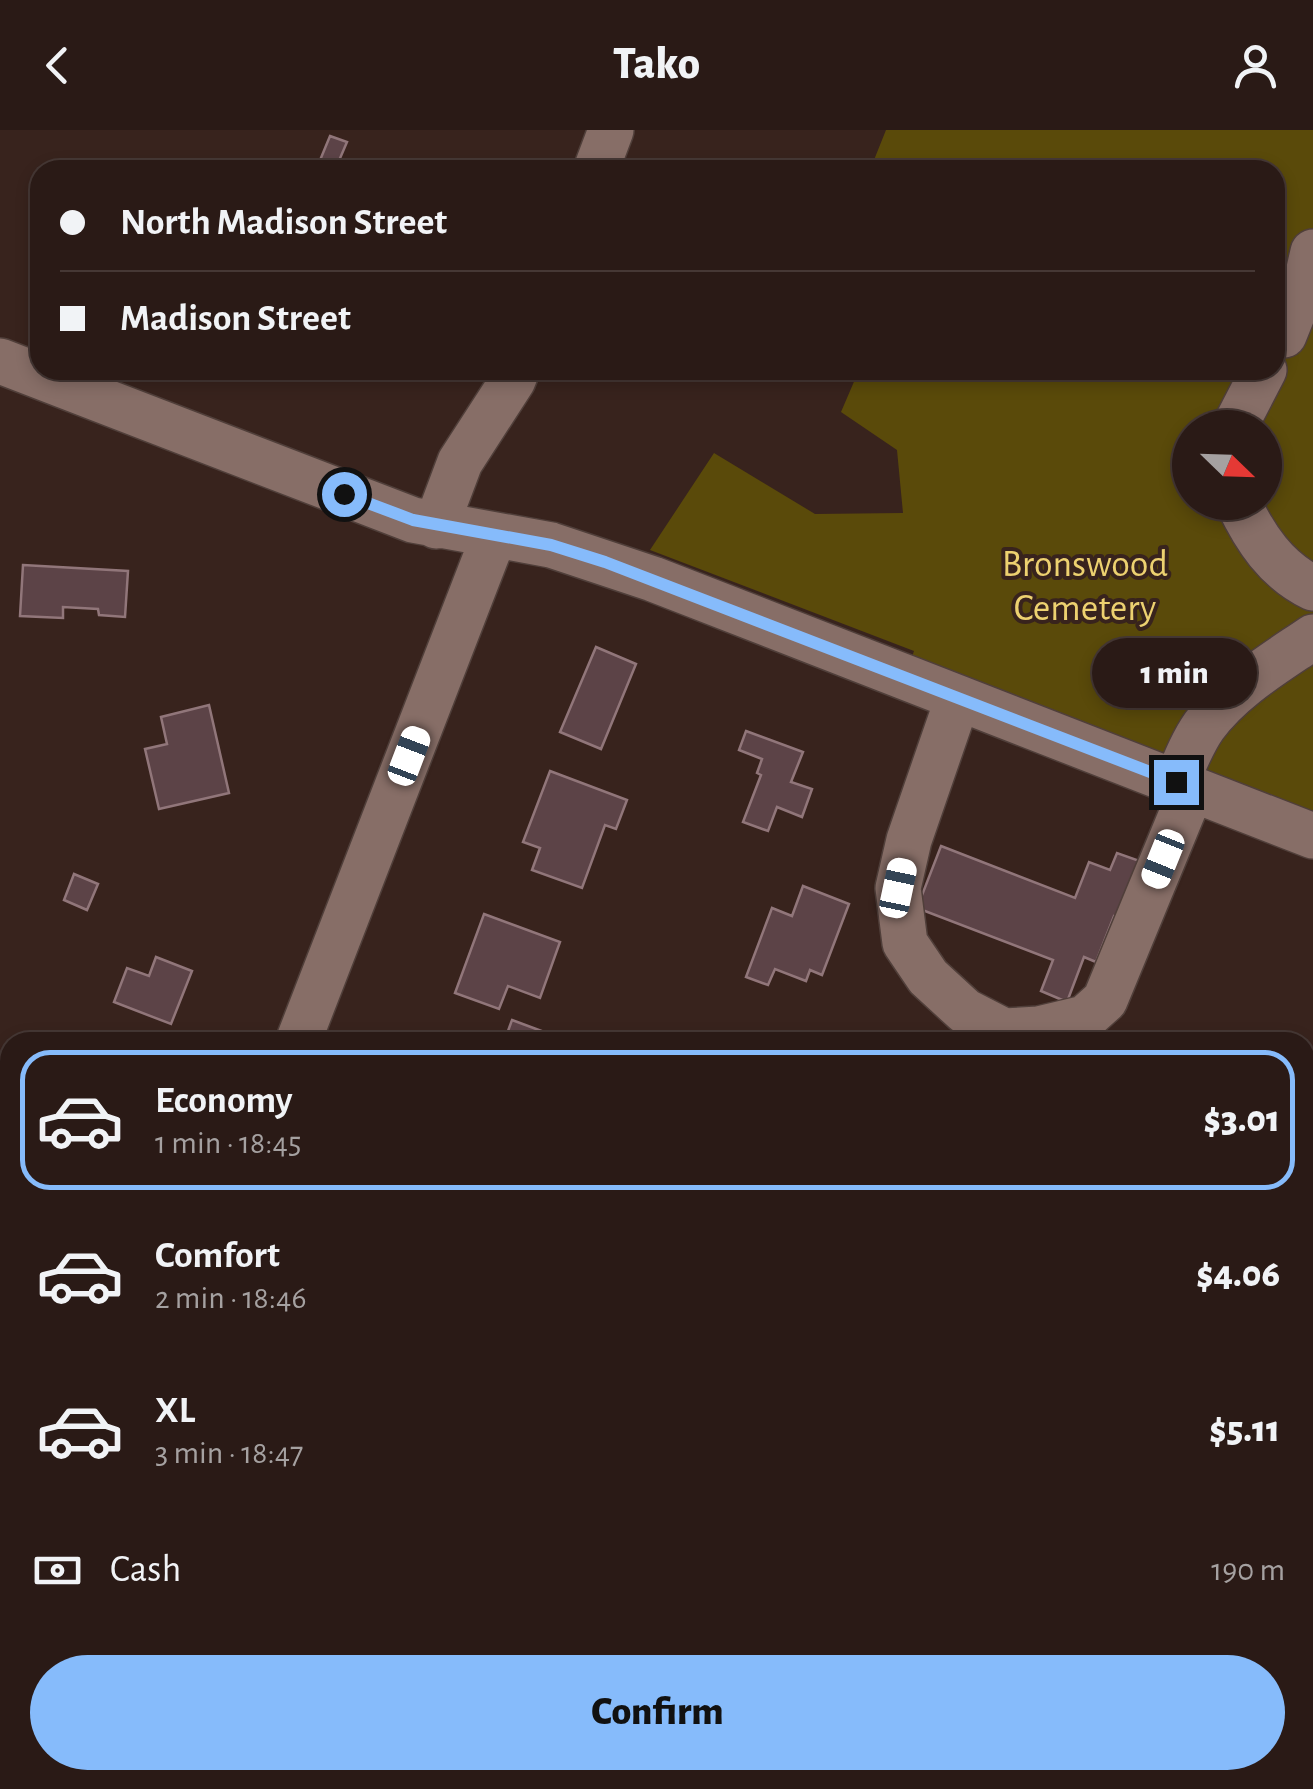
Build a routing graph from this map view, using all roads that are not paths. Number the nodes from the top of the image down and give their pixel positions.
1 (611, 130) edge
2 (600, 160) edge
3 (1313, 252) edge
4 (1313, 299) edge
5 (1285, 327) edge
6 (1285, 337) edge
7 (0, 362) edge
8 (30, 373) edge
9 (47, 380) edge
10 (514, 380) edge
11 (1259, 380) edge
12 (1243, 410) edge
13 (1247, 520) edge
14 (436, 526) junction
15 (494, 536) junction
16 (1313, 588) edge
17 (1313, 637) edge
18 (958, 698) junction
19 (1184, 786) junction
20 (1313, 836) edge
21 (302, 1032) edge

1 - 2 street
3 - 5 street
4 - 6 street
7 - 8 street
9 - 14 street
10 - 14 street
11 - 12 street
13 - 16 street
14 - 15 street
15 - 18 street
15 - 21 street
17 - 19 street
18 - 19 street
18 - 19 street
19 - 20 street

